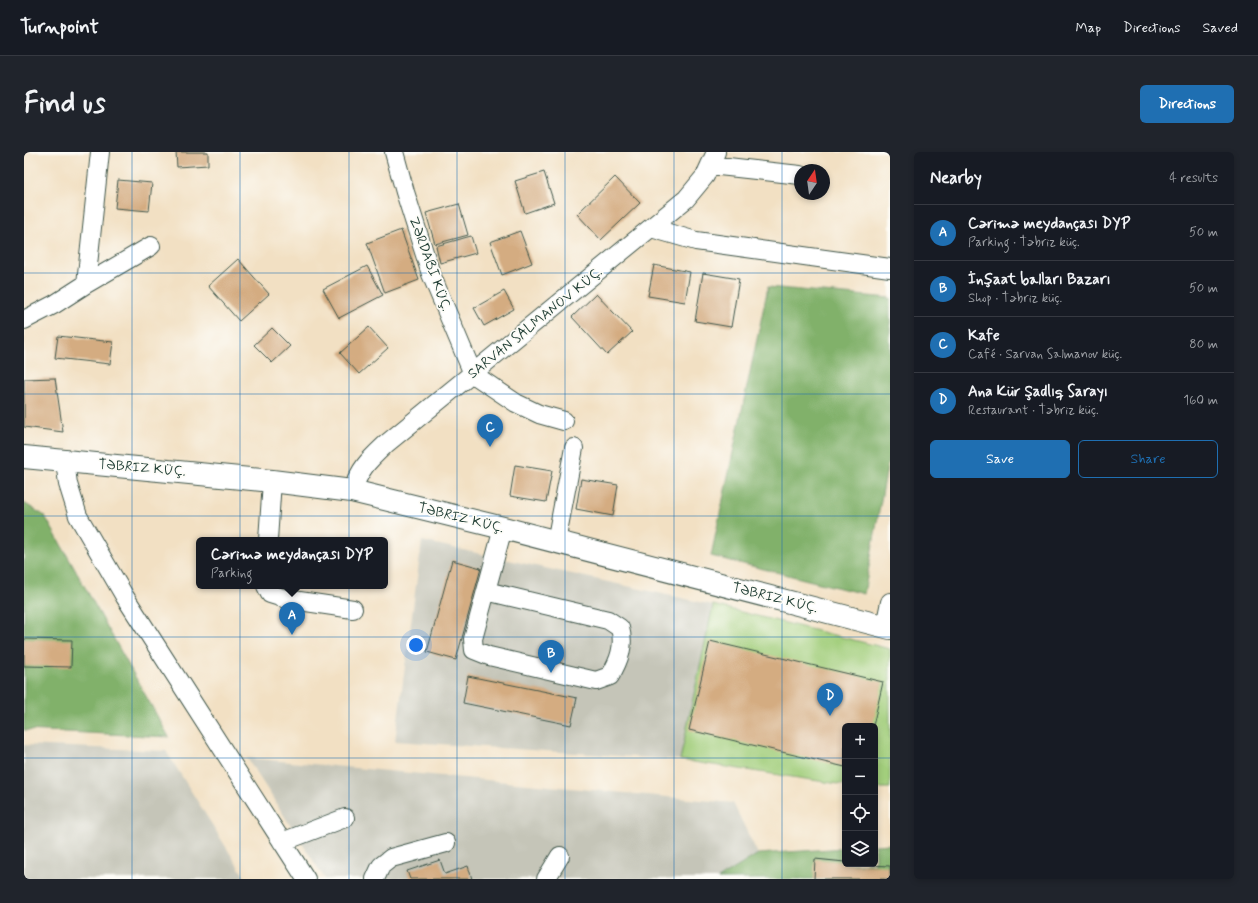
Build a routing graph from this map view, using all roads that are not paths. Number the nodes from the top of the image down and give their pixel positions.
1 (100, 152) edge
2 (394, 152) edge
3 (713, 158) edge
4 (794, 174) edge
5 (651, 228) junction
6 (151, 246) dead end
7 (890, 268) edge
8 (86, 284) junction
9 (24, 320) edge
10 (473, 374) junction
11 (564, 421) dead end
12 (574, 448) dead end
13 (24, 458) edge
14 (65, 461) junction
15 (272, 481) junction
16 (352, 491) junction
17 (503, 528) junction
18 (268, 537) edge
19 (556, 542) junction
20 (268, 589) edge
21 (486, 591) junction
22 (890, 602) edge
23 (353, 609) dead end
24 (887, 627) edge
25 (345, 818) dead end
26 (282, 842) junction
27 (446, 843) dead end
28 (560, 856) dead end
29 (306, 879) edge
30 (375, 879) edge
31 (546, 879) edge

1 - 8 street
2 - 10 street, ZƏRDABI KÜÇ.
3 - 4 street
3 - 5 street, SARVAN SALMANOV KÜÇ.
5 - 7 street
5 - 10 street, SARVAN SALMANOV KÜÇ.
6 - 8 street
8 - 9 street
10 - 11 street
10 - 16 street, SARVAN SALMANOV KÜÇ.
12 - 19 street
13 - 14 main road, TƏBRIZ KÜÇ.
14 - 15 main road, TƏBRIZ KÜÇ.
14 - 26 street
15 - 16 main road, TƏBRIZ KÜÇ.
15 - 18 street
16 - 17 main road, TƏBRIZ KÜÇ.
17 - 19 main road, TƏBRIZ KÜÇ.
17 - 21 street
19 - 24 main road, TƏBRIZ KÜÇ.
20 - 23 street
21 - 21 street
22 - 24 street
25 - 26 street
26 - 29 street
27 - 30 street
28 - 31 street

